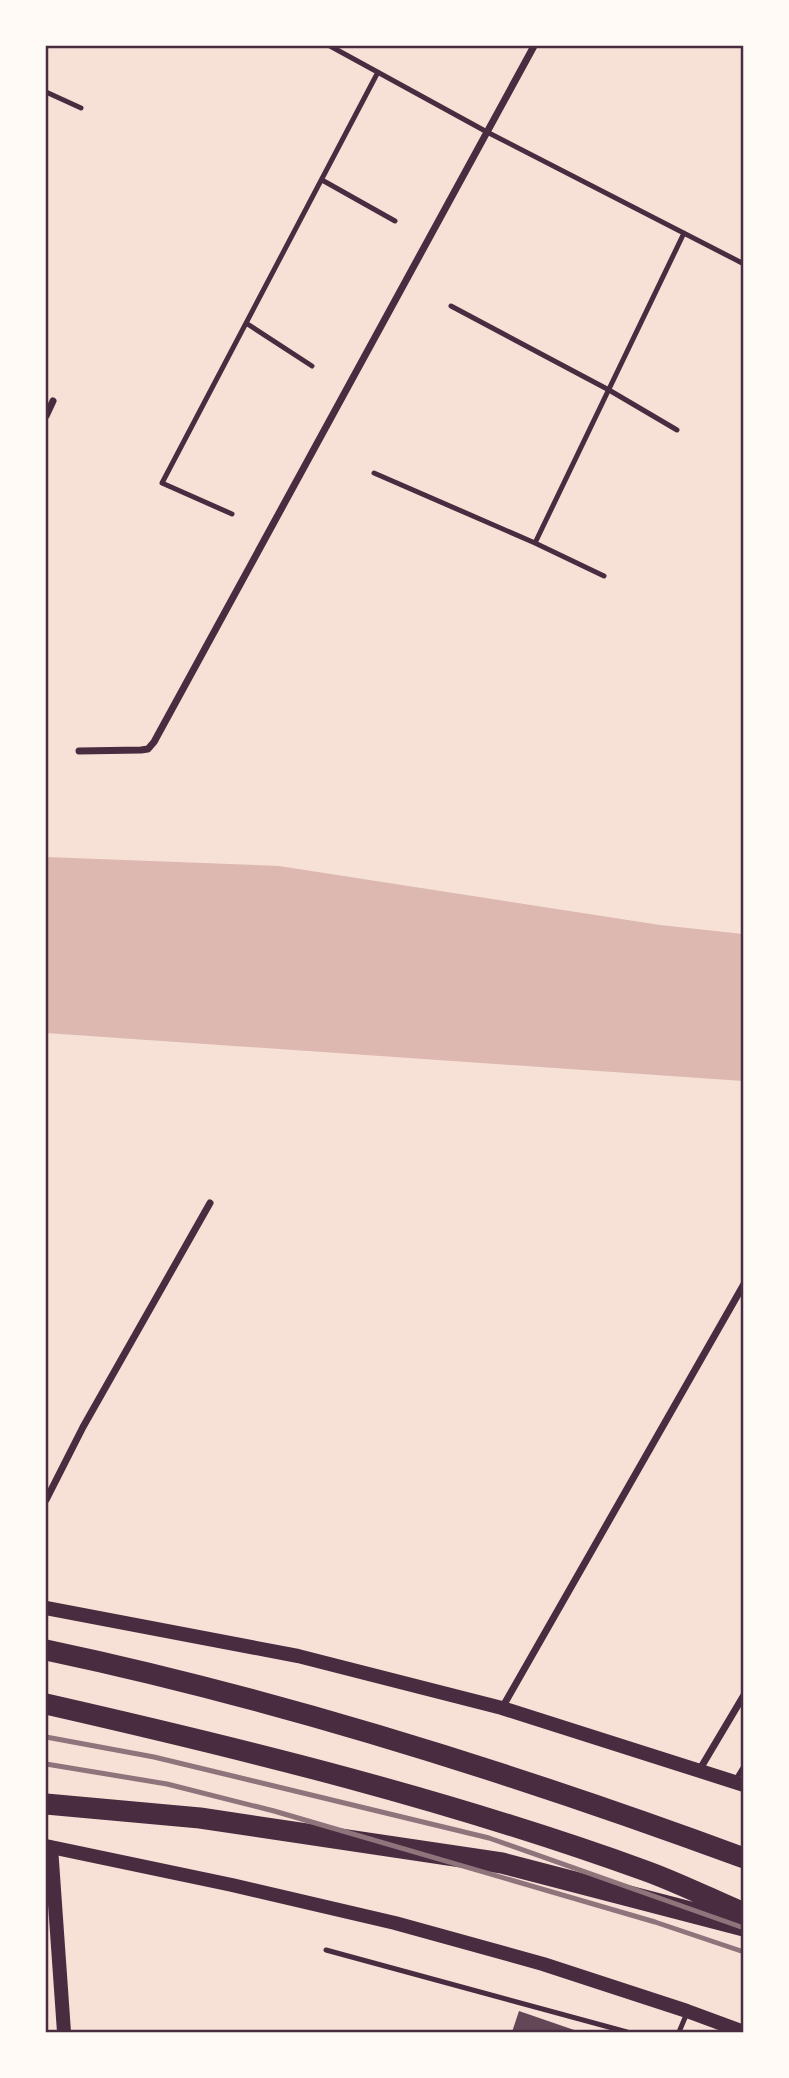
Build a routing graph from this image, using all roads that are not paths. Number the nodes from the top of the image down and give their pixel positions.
1 (330, 46) edge
2 (534, 46) edge
3 (378, 72) junction
4 (46, 92) edge
5 (81, 108) dead end
6 (487, 132) junction
7 (322, 180) junction
8 (395, 221) dead end
9 (684, 233) junction
10 (744, 264) edge
11 (451, 306) dead end
12 (246, 323) junction
13 (312, 366) dead end
14 (609, 390) junction
15 (53, 401) dead end
16 (46, 415) edge
17 (677, 430) dead end
18 (374, 473) dead end
19 (232, 514) dead end
20 (535, 543) junction
21 (604, 576) dead end
22 (79, 751) dead end
23 (210, 1203) dead end
24 (744, 1284) edge
25 (46, 1500) edge
26 (46, 1608) edge
27 (46, 1650) edge
28 (744, 1695) edge
29 (46, 1704) edge
30 (502, 1708) junction
31 (744, 1766) edge
32 (701, 1769) junction
33 (739, 1783) edge
34 (46, 1804) edge
35 (48, 1846) edge
36 (744, 1858) edge
37 (744, 1913) edge
38 (744, 1927) edge
39 (326, 1950) dead end
40 (687, 2011) junction
41 (64, 2032) edge
42 (627, 2032) edge
43 (679, 2032) edge
44 (744, 2032) edge

1 - 3 lane
2 - 6 street
3 - 6 lane
3 - 7 lane
4 - 5 lane
6 - 9 lane
6 - 22 street
7 - 8 lane
7 - 12 lane
9 - 10 lane
9 - 14 lane
11 - 14 lane
12 - 13 lane
12 - 19 lane
14 - 17 lane
14 - 20 lane
15 - 16 street
18 - 20 lane
20 - 21 lane
23 - 25 street
24 - 30 street
26 - 30 main road
27 - 36 highway
28 - 32 street
29 - 37 highway
30 - 32 main road
31 - 33 lane
32 - 33 main road
34 - 38 highway
35 - 40 main road
35 - 41 main road
39 - 42 lane
40 - 43 lane
40 - 44 main road

